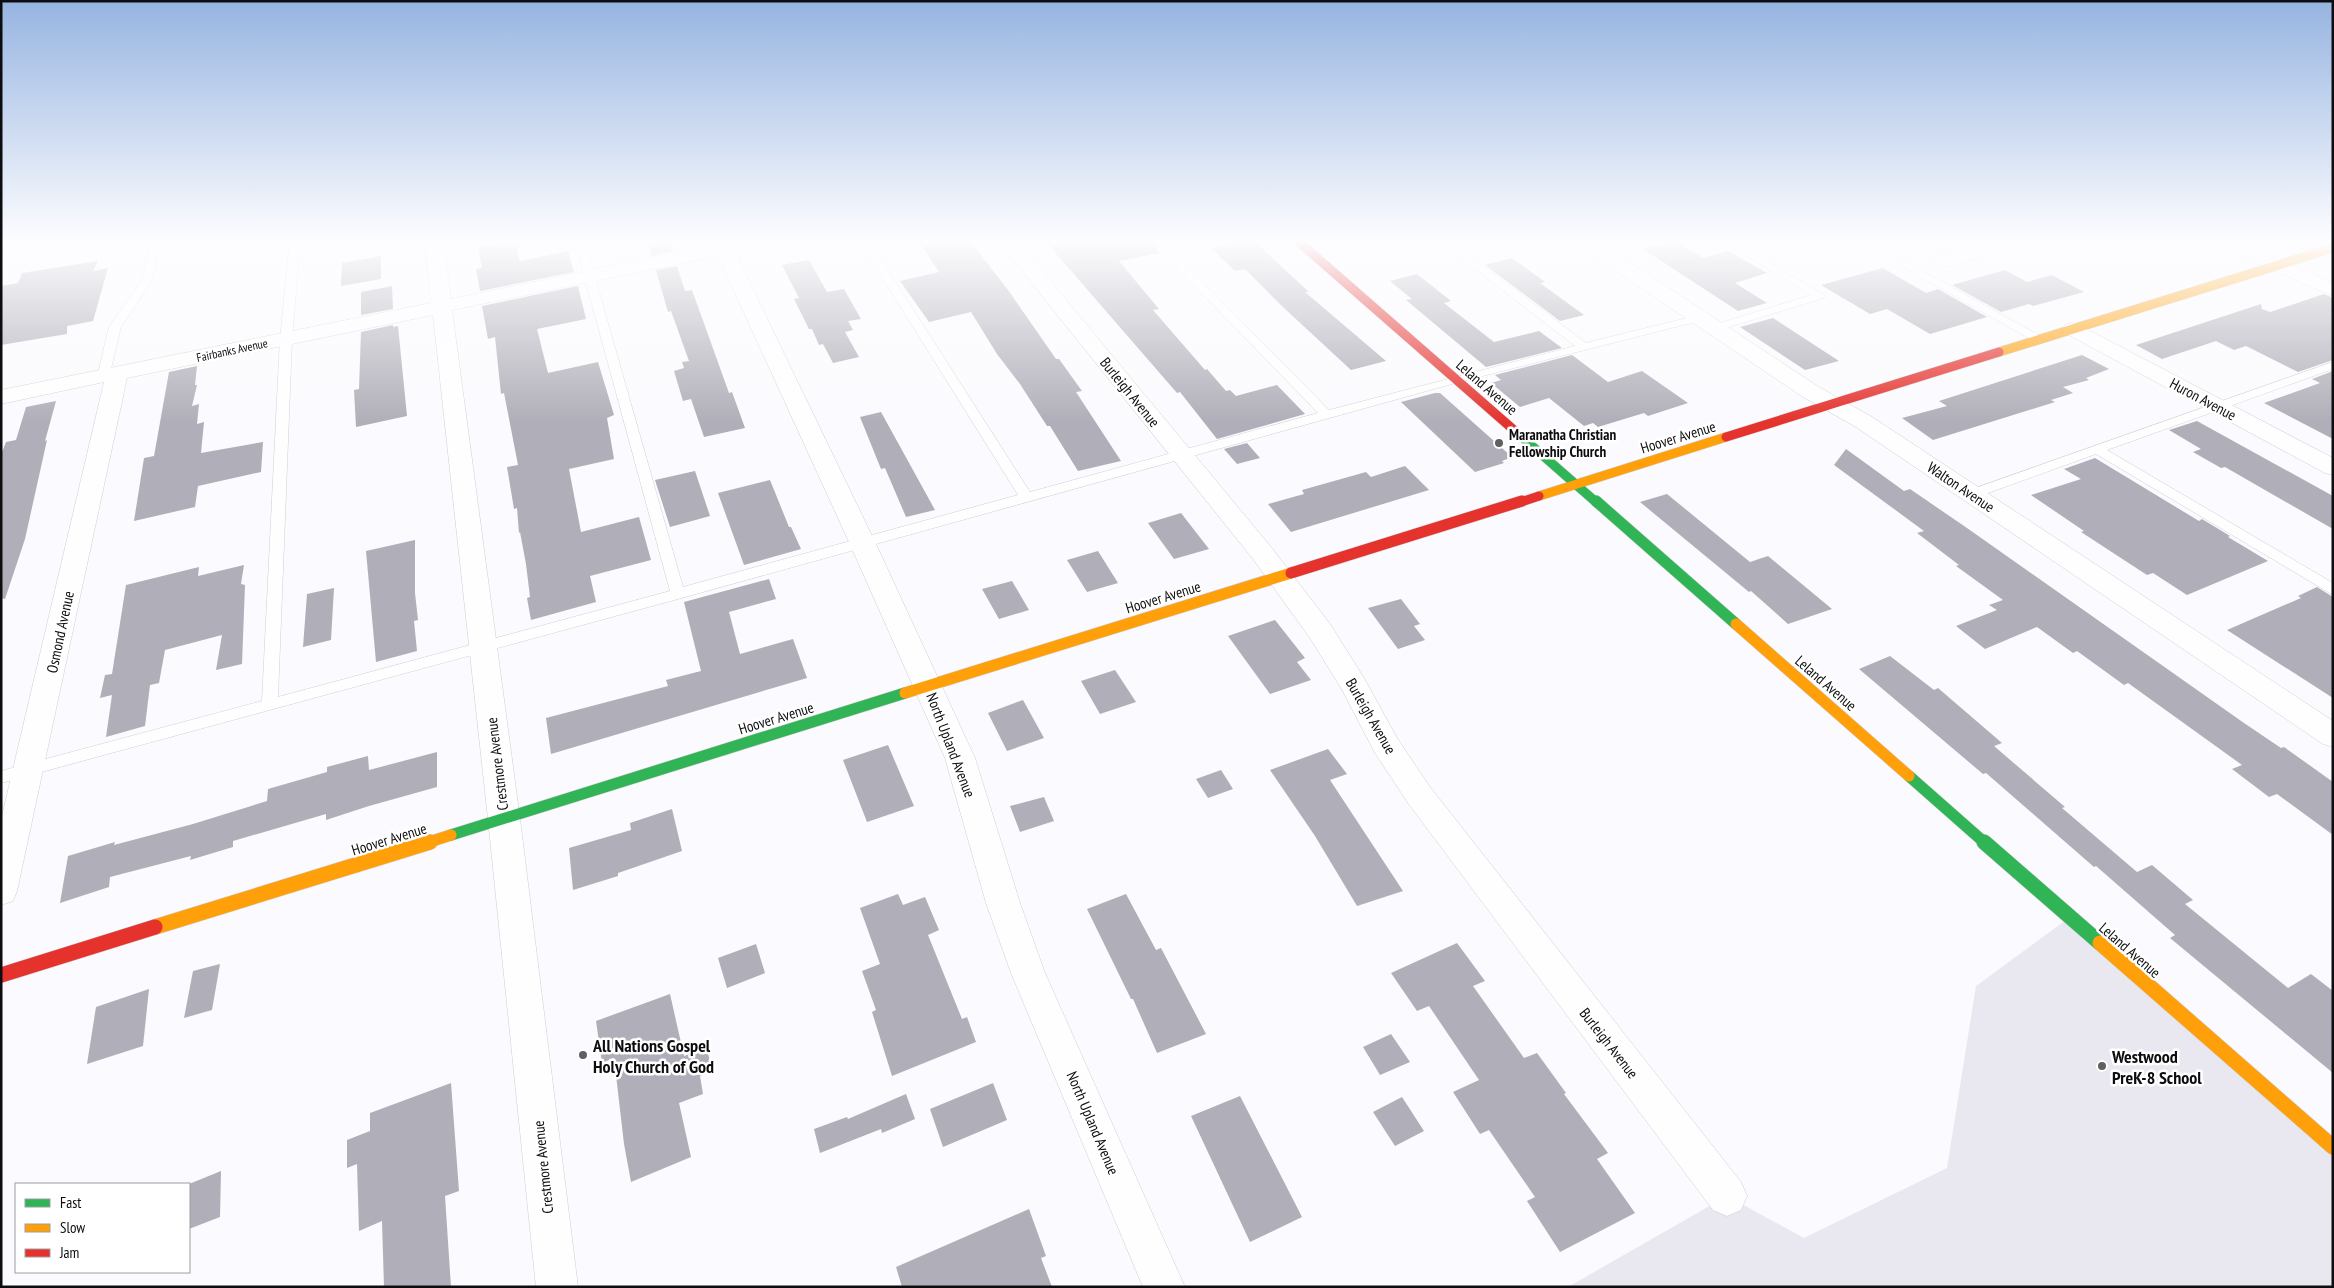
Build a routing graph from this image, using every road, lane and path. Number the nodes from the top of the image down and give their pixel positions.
1 (132, 302) edge
2 (289, 302) edge
3 (441, 302) edge
4 (466, 302) edge
5 (596, 302) edge
6 (749, 302) edge
7 (903, 302) edge
8 (1057, 302) edge
9 (1216, 302) edge
10 (1367, 302) edge
11 (1525, 302) edge
12 (1676, 302) edge
13 (1794, 302) edge
14 (1972, 302) edge
15 (2159, 302) edge
16 (442, 307) junction
17 (1707, 323) junction
18 (2072, 329) junction
19 (286, 339) junction
20 (2040, 340) junction
21 (1584, 347) junction
22 (2330, 368) edge
23 (110, 376) junction
24 (1455, 379) junction
25 (1, 397) edge
26 (1834, 405) junction
27 (2215, 406) junction
28 (1327, 415) junction
29 (2097, 449) junction
30 (1183, 456) junction
31 (2333, 468) edge
32 (1576, 484) junction
33 (1972, 494) junction
34 (1027, 498) junction
35 (862, 542) junction
36 (1280, 577) junction
37 (2333, 590) edge
38 (678, 594) junction
39 (483, 648) junction
40 (928, 686) junction
41 (270, 705) junction
42 (2333, 736) edge
43 (30, 769) junction
44 (1, 777) edge
45 (504, 819) junction
46 (1, 890) edge
47 (1, 975) edge
48 (2333, 1147) edge
49 (1727, 1196) dead end
50 (557, 1287) edge
51 (1164, 1287) edge

1 - 23 lane
2 - 19 lane
3 - 16 street, Crestmore Avenue
4 - 16 street, Fairbanks Avenue
5 - 38 lane
6 - 35 street, North Upland Avenue
7 - 34 lane
8 - 30 street, Burleigh Avenue
9 - 28 lane
10 - 24 street, Leland Avenue
11 - 21 lane
12 - 17 street, Walton Avenue
13 - 17 lane
14 - 20 lane
15 - 18 street, Hoover Avenue
16 - 19 street, Fairbanks Avenue
16 - 39 street, Crestmore Avenue
17 - 21 lane
17 - 26 street, Walton Avenue
18 - 20 street, Hoover Avenue
18 - 27 street, Huron Avenue
19 - 23 street, Fairbanks Avenue
19 - 41 lane
20 - 26 street, Hoover Avenue
21 - 24 lane
22 - 27 lane
23 - 25 street, Fairbanks Avenue
23 - 43 street, Osmond Avenue
24 - 28 lane
24 - 32 street, Leland Avenue
26 - 32 street, Hoover Avenue
26 - 33 street, Walton Avenue
27 - 29 lane
27 - 31 street, Huron Avenue
28 - 30 lane
29 - 33 lane
29 - 37 lane
30 - 34 lane
30 - 36 street, Burleigh Avenue
32 - 36 street, Hoover Avenue
32 - 48 street, Leland Avenue
33 - 42 street, Walton Avenue
34 - 35 lane
35 - 38 lane
35 - 40 street, North Upland Avenue
36 - 40 street, Hoover Avenue
36 - 49 street, Burleigh Avenue
38 - 39 lane
39 - 41 lane
39 - 45 street, Crestmore Avenue
40 - 45 street, Hoover Avenue
40 - 51 street, North Upland Avenue
41 - 43 lane
43 - 44 lane
43 - 46 street, Osmond Avenue
45 - 47 street, Hoover Avenue
45 - 50 street, Crestmore Avenue

